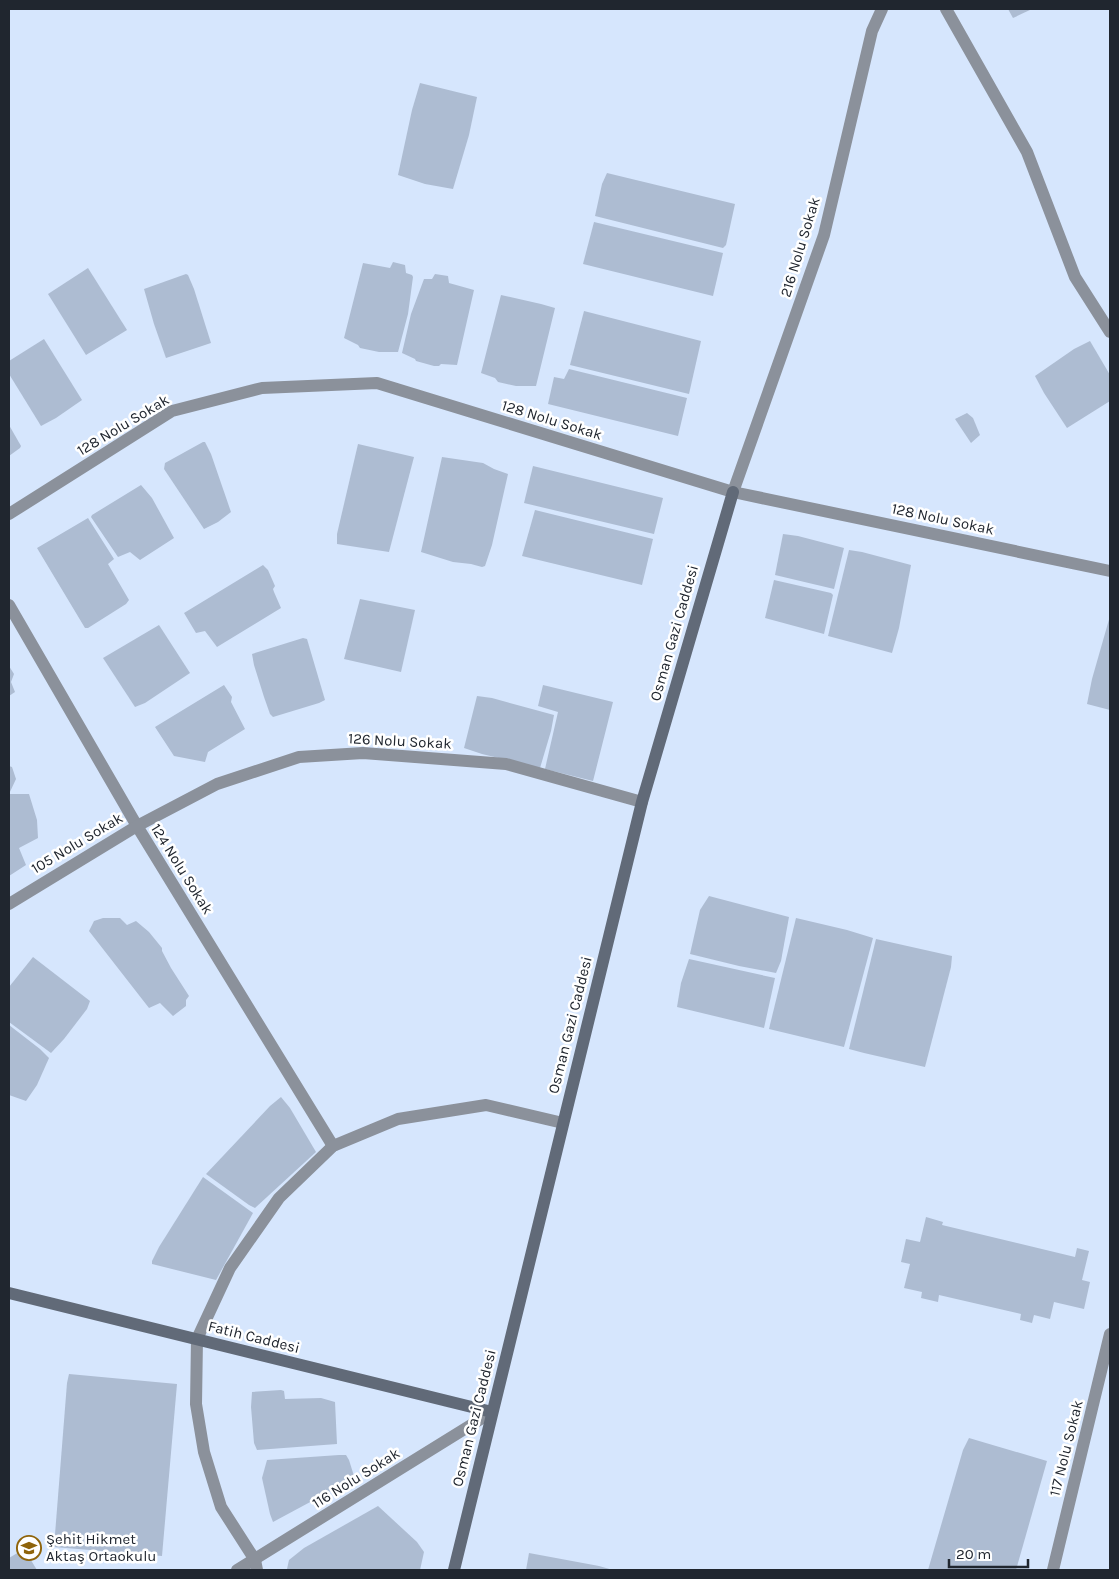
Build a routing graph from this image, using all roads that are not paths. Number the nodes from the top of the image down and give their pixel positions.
1 (882, 9) edge
2 (946, 9) edge
3 (1110, 332) edge
4 (733, 492) junction
5 (9, 514) edge
6 (1110, 571) edge
7 (9, 605) edge
8 (642, 802) junction
9 (137, 826) junction
10 (9, 904) edge
11 (563, 1123) junction
12 (333, 1146) junction
13 (9, 1293) edge
14 (1110, 1334) edge
15 (197, 1339) junction
16 (492, 1412) junction
17 (256, 1565) edge
18 (237, 1570) edge
19 (454, 1570) edge
20 (1053, 1570) edge

1 - 4 street, 216 Nolu Sokak
2 - 3 street
4 - 5 street, 128 Nolu Sokak
4 - 6 street, 128 Nolu Sokak
4 - 8 street, Osman Gazi Caddesi
7 - 9 street, 124 Nolu Sokak
8 - 9 street, 126 Nolu Sokak
8 - 11 street, Osman Gazi Caddesi
9 - 10 street, 105 Nolu Sokak
9 - 12 street, 124 Nolu Sokak
11 - 12 street
11 - 16 street, Osman Gazi Caddesi
12 - 15 street
13 - 15 street, Fatih Caddesi
14 - 20 street, 117 Nolu Sokak
15 - 16 street, Fatih Caddesi
15 - 17 street
16 - 17 street, 116 Nolu Sokak
16 - 19 street, Osman Gazi Caddesi
17 - 18 street, 116 Nolu Sokak

